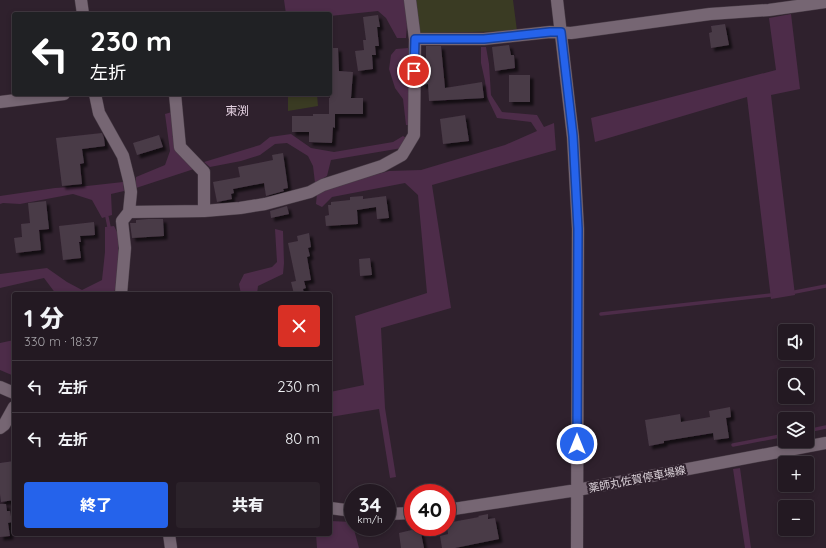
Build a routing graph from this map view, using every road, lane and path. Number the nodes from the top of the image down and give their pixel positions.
1 (81, 0) edge
2 (410, 0) edge
3 (557, 0) edge
4 (826, 2) edge
5 (83, 12) edge
6 (561, 32) junction
7 (415, 39) junction
8 (48, 96) edge
9 (95, 96) edge
10 (175, 96) edge
11 (0, 102) edge
12 (204, 211) junction
13 (130, 212) junction
14 (121, 292) edge
15 (0, 387) edge
16 (12, 392) edge
17 (12, 411) edge
18 (0, 428) edge
19 (826, 443) edge
20 (577, 490) junction
21 (332, 508) edge
22 (456, 509) edge
23 (344, 510) edge
24 (169, 536) edge
25 (171, 548) edge
26 (577, 548) edge

1 - 5 street
2 - 7 street
3 - 6 street
4 - 6 street
6 - 7 street
6 - 20 street
7 - 12 street
8 - 11 street
9 - 13 street
10 - 12 street
12 - 13 street
13 - 14 street
15 - 16 street
17 - 18 street
19 - 20 street, 薬師丸佐賀停車場線
20 - 22 street, 薬師丸佐賀停車場線
20 - 26 street
21 - 23 street
24 - 25 street

